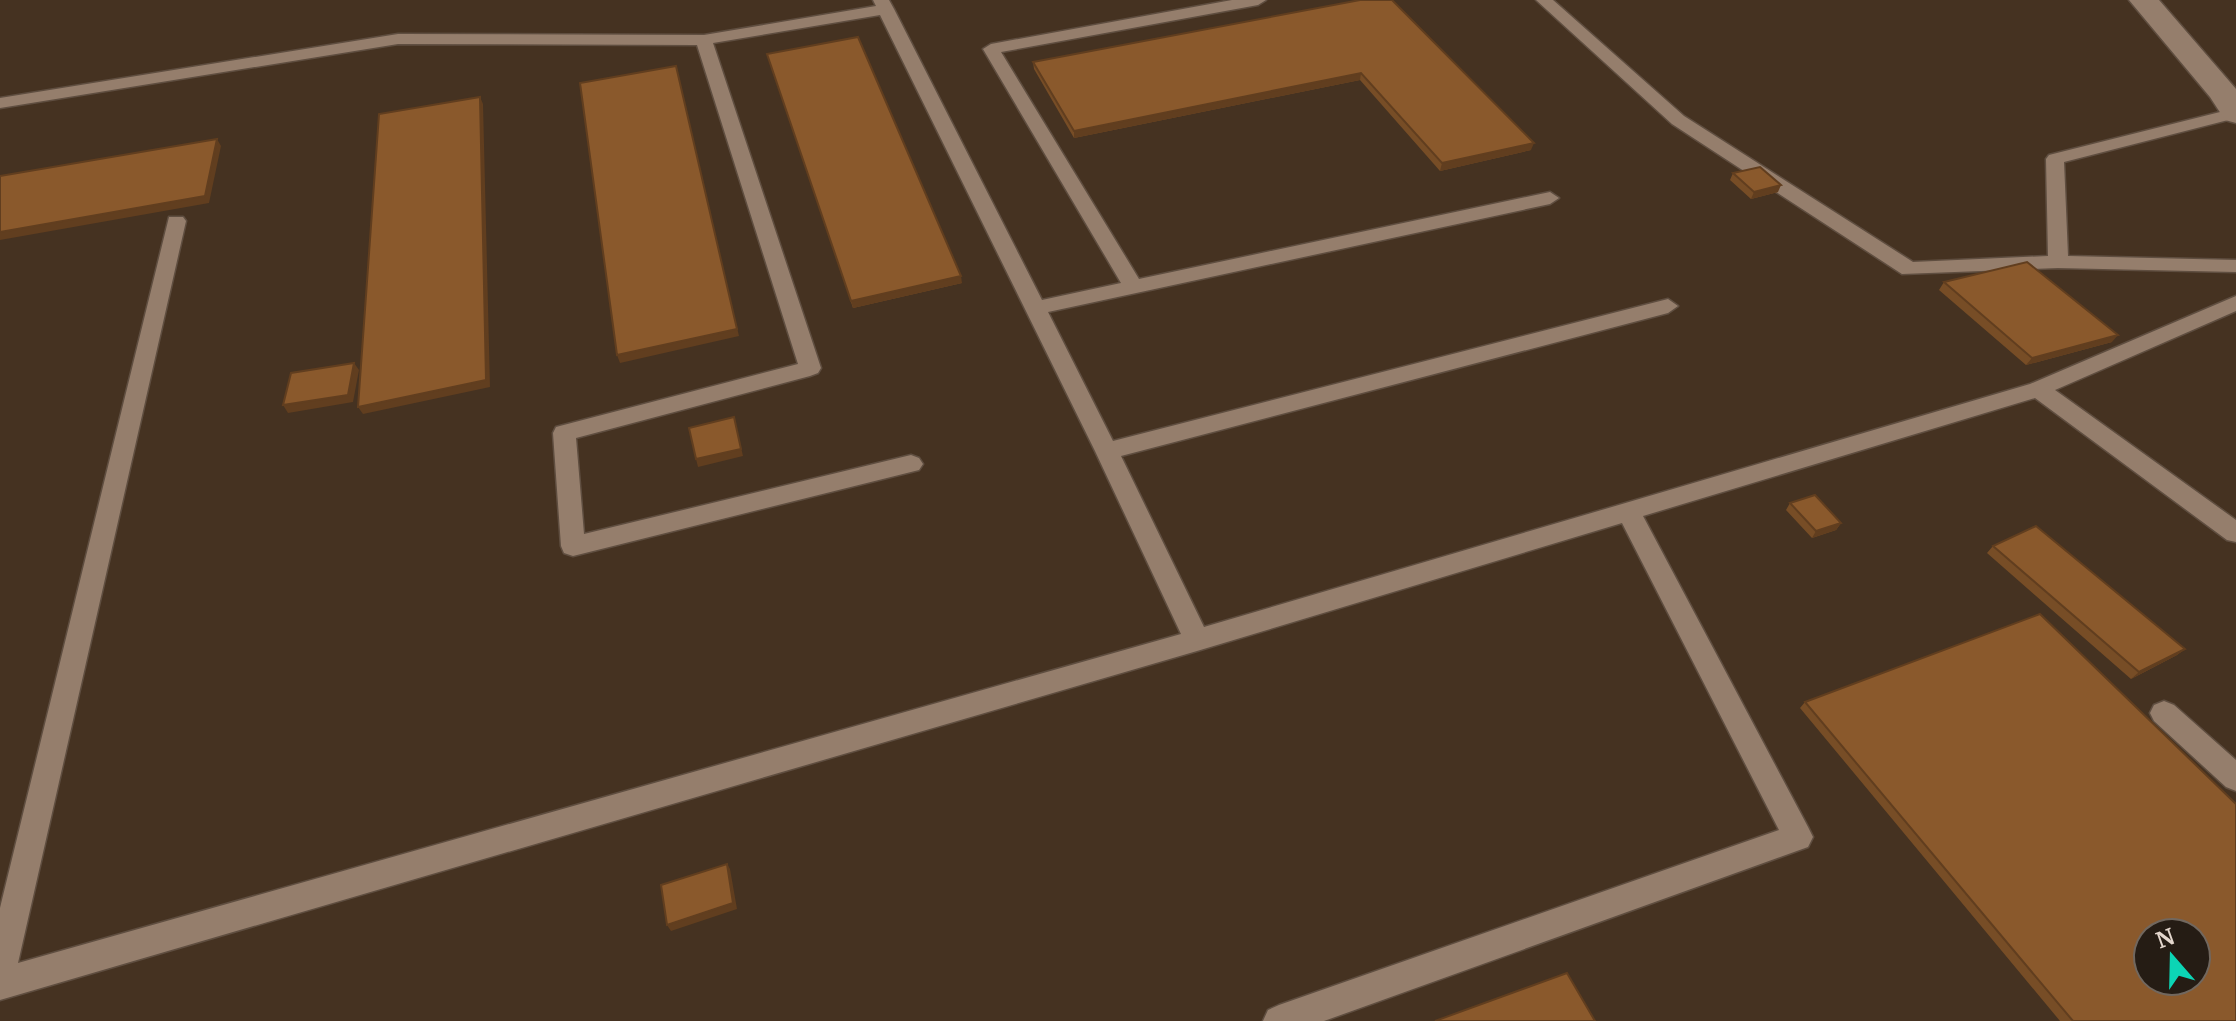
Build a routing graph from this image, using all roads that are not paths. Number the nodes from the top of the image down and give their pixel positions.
1 (1258, 0) edge
2 (1544, 0) edge
3 (2143, 0) edge
4 (884, 5) edge
5 (704, 40) junction
6 (0, 103) edge
7 (2236, 113) edge
8 (1550, 198) dead end
9 (176, 221) dead end
10 (2058, 262) junction
11 (2236, 266) edge
12 (1134, 288) junction
13 (2236, 303) edge
14 (1668, 306) dead end
15 (1035, 308) junction
16 (2038, 389) junction
17 (1107, 451) junction
18 (911, 464) dead end
19 (1628, 511) junction
20 (2236, 533) edge
21 (1197, 640) junction
22 (2164, 713) dead end
23 (2236, 778) edge
24 (0, 973) edge
25 (0, 984) edge
26 (1327, 1013) edge
27 (1279, 1021) edge

1 - 12 lane
2 - 10 lane
3 - 7 street
4 - 5 lane
4 - 15 lane
5 - 6 lane
5 - 18 lane
7 - 10 lane
8 - 12 lane
9 - 24 lane
10 - 11 lane
12 - 15 lane
13 - 16 lane
14 - 17 lane
15 - 17 lane
16 - 19 lane
16 - 20 lane
17 - 21 lane
19 - 21 lane
19 - 26 lane
21 - 25 lane
22 - 23 lane
26 - 27 lane

